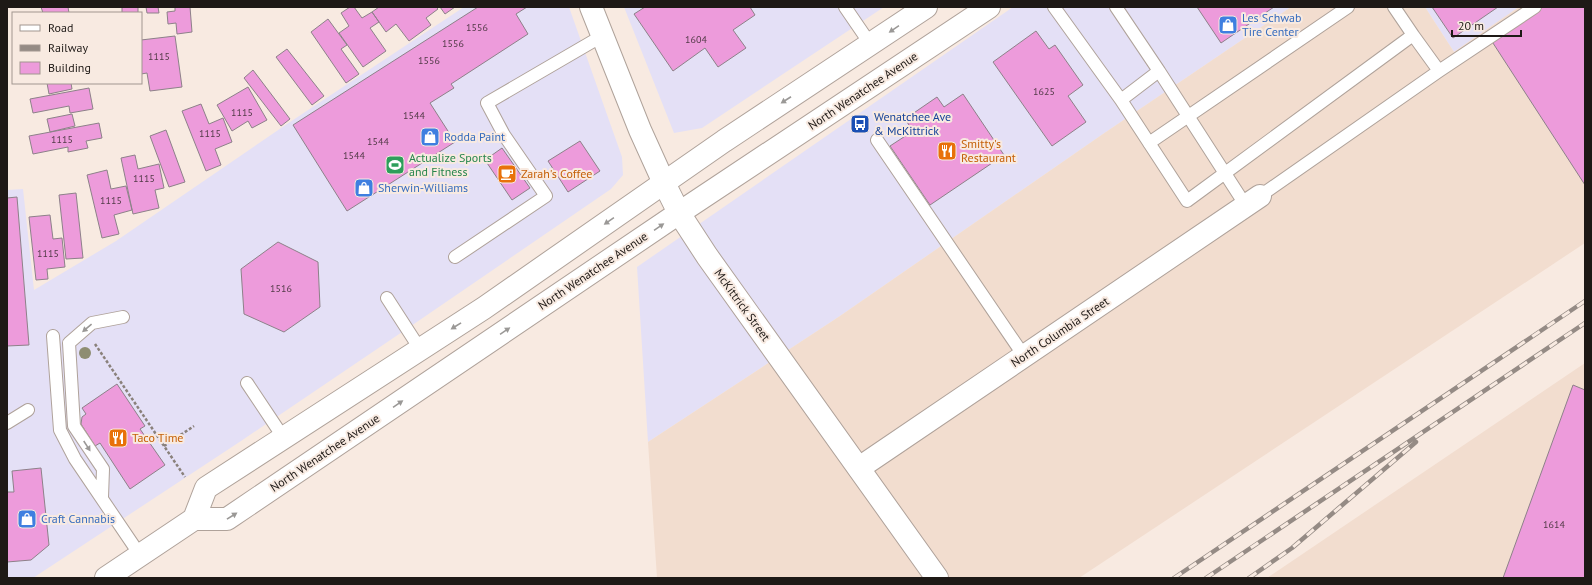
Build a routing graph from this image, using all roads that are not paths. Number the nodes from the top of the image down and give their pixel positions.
1 (590, 7) edge
2 (845, 7) edge
3 (926, 7) edge
4 (989, 7) edge
5 (1054, 7) edge
6 (1116, 7) edge
7 (1348, 7) edge
8 (1394, 7) edge
9 (1535, 7) edge
10 (1413, 34) junction
11 (602, 36) junction
12 (871, 45) junction
13 (1158, 71) junction
14 (1438, 71) junction
15 (1121, 100) junction
16 (1188, 117) junction
17 (877, 140) dead end
18 (1149, 144) junction
19 (1225, 173) junction
20 (664, 182) junction
21 (1253, 201) junction
22 (679, 214) junction
23 (455, 258) dead end
24 (387, 298) dead end
25 (124, 317) dead end
26 (53, 336) dead end
27 (420, 349) junction
28 (1024, 356) junction
29 (247, 382) dead end
30 (28, 410) dead end
31 (7, 423) edge
32 (283, 437) junction
33 (859, 468) junction
34 (102, 497) junction
35 (194, 519) junction
36 (140, 556) junction
37 (106, 578) edge
38 (937, 578) edge

1 - 11 main road, McKittrick Street
2 - 12 lane
3 -> 12 main road
4 - 22 main road, North Wenatchee Avenue
5 - 15 lane
6 - 13 lane
7 - 16 lane
8 - 10 lane
9 - 14 lane
10 - 14 lane
10 - 19 lane
11 - 20 main road, McKittrick Street
11 - 23 lane
12 -> 20 main road
13 - 15 lane
13 - 16 lane
14 - 21 lane
15 - 18 lane
16 - 18 lane
16 - 19 lane
17 - 28 lane
18 - 19 lane
19 - 21 lane
20 - 22 main road, McKittrick Street
20 -> 27 main road
21 - 28 main road, North Columbia Street
22 - 33 main road, McKittrick Street
35 -> 22 main road, North Wenatchee Avenue
24 - 27 lane
25 -> 34 lane
26 - 34 lane
27 - 32 main road
28 - 33 main road, North Columbia Street
29 - 32 lane
30 - 31 lane
32 - 35 main road
33 - 38 main road, McKittrick Street
34 - 36 lane
35 - 36 main road
36 - 37 main road

